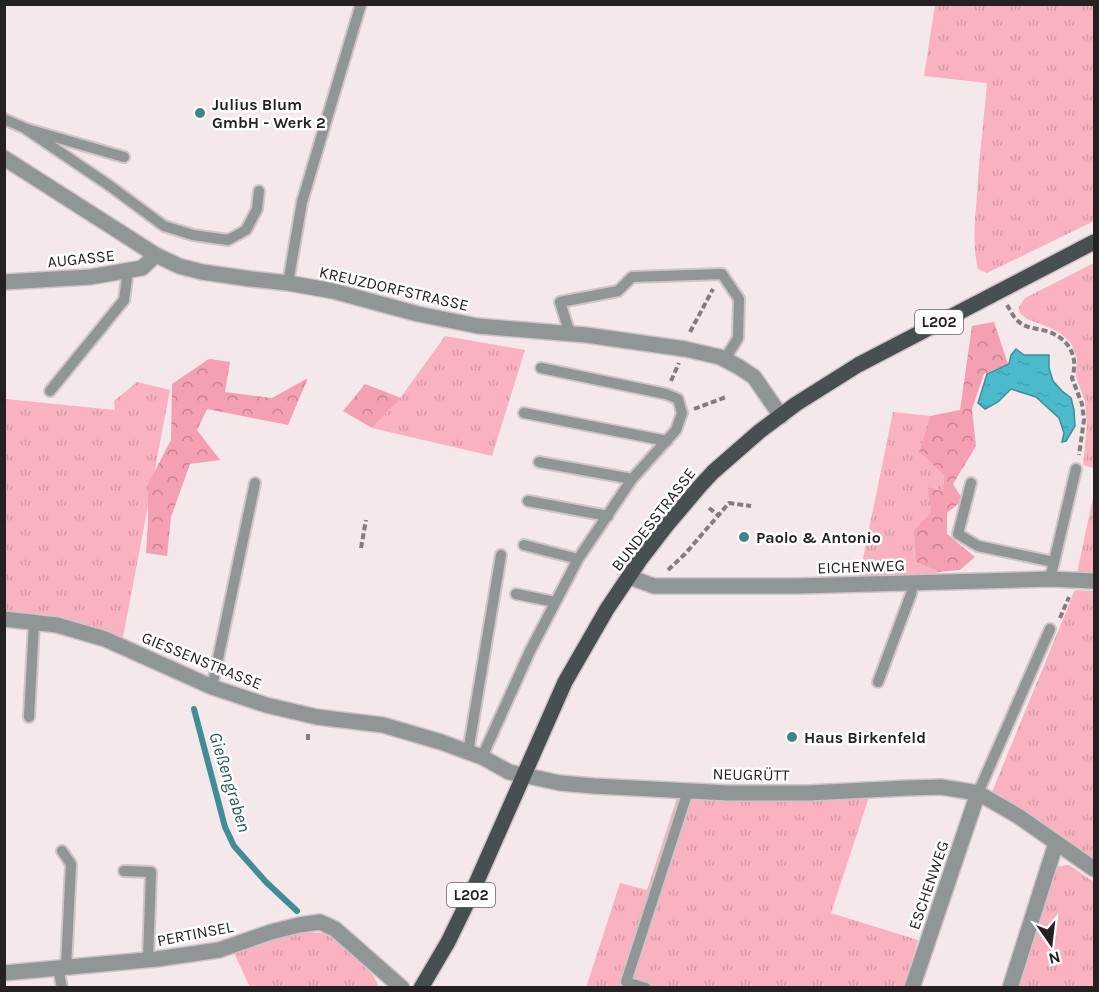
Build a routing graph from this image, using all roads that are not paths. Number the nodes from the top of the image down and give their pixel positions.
1 (361, 4) edge
2 (4, 119) edge
3 (26, 129) junction
4 (4, 158) edge
5 (123, 158) dead end
6 (259, 191) dead end
7 (1095, 242) edge
8 (156, 255) junction
9 (128, 271) junction
10 (4, 282) edge
11 (288, 283) junction
12 (570, 334) junction
13 (725, 359) junction
14 (541, 368) dead end
15 (50, 391) dead end
16 (524, 413) dead end
17 (781, 416) junction
18 (667, 441) junction
19 (539, 462) dead end
20 (1076, 469) road end
21 (632, 479) junction
22 (255, 483) dead end
23 (971, 483) dead end
24 (528, 501) dead end
25 (608, 516) junction
26 (524, 545) dead end
27 (501, 555) dead end
28 (578, 560) junction
29 (1054, 562) junction
30 (629, 577) junction
31 (1050, 579) junction
32 (1095, 580) edge
33 (913, 583) junction
34 (516, 594) dead end
35 (555, 602) junction
36 (4, 620) edge
37 (34, 623) junction
38 (1050, 628) road end
39 (878, 682) dead end
40 (212, 687) junction
41 (29, 717) dead end
42 (475, 755) junction
43 (523, 775) junction
44 (688, 791) junction
45 (978, 794) junction
46 (1056, 843) junction
47 (62, 851) dead end
48 (1095, 869) edge
49 (124, 871) dead end
50 (148, 960) junction
51 (62, 968) junction
52 (4, 973) edge
53 (62, 987) edge
54 (402, 987) edge
55 (421, 987) edge
56 (646, 987) edge
57 (912, 987) edge
58 (1010, 987) edge

1 - 11 lane
2 - 3 lane
3 - 5 lane
3 - 6 lane
4 - 8 street, KREUZDORFSTRASSE
7 - 17 main road, BUNDESSTRASSE / L202
8 - 9 street, AUGASSE
8 - 11 street, KREUZDORFSTRASSE
9 - 10 street, AUGASSE
9 - 15 lane
11 - 12 street, KREUZDORFSTRASSE
12 - 13 street, KREUZDORFSTRASSE
12 - 13 lane
13 - 17 street, KREUZDORFSTRASSE
14 - 18 lane
16 - 18 lane
17 - 30 main road, BUNDESSTRASSE / L202
18 - 21 lane
19 - 21 lane
20 - 29 lane
21 - 25 lane
22 - 40 lane
23 - 29 lane
24 - 25 lane
25 - 28 lane
26 - 28 lane
27 - 42 lane
28 - 35 lane
29 - 31 lane
30 - 33 street, EICHENWEG
30 - 43 main road, BUNDESSTRASSE / L202
31 - 32 street, EICHENWEG
31 - 33 street, EICHENWEG
33 - 39 lane
34 - 35 lane
35 - 42 lane
36 - 37 street, GIESSENSTRASSE
37 - 40 street, GIESSENSTRASSE
37 - 41 lane
38 - 45 lane
40 - 42 street, GIESSENSTRASSE
42 - 43 street, GIESSENSTRASSE
43 - 44 street, NEUGRÜTT
43 - 55 main road, BUNDESSTRASSE / L202
44 - 45 street, NEUGRÜTT
44 - 56 lane
45 - 46 street, NEUGRÜTT
45 - 57 street, ESCHENWEG
46 - 48 street, NEUGRÜTT
46 - 58 street
47 - 51 lane
49 - 50 lane
50 - 51 street, PERTINSEL
50 - 54 street, PERTINSEL
51 - 52 street, PERTINSEL
51 - 53 lane

